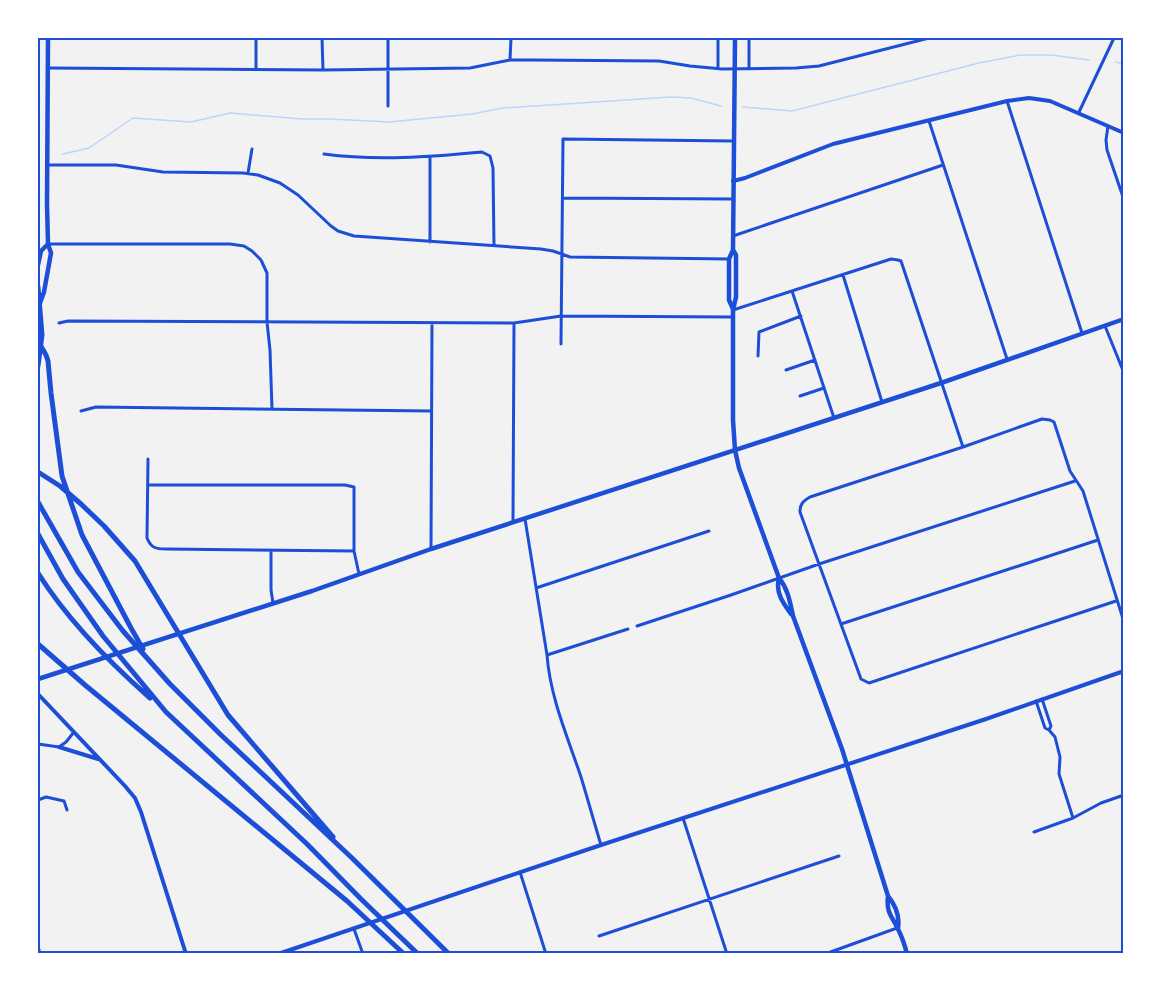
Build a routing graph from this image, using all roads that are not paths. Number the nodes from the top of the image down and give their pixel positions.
1 (48, 38) edge
2 (256, 38) edge
3 (322, 38) edge
4 (388, 38) edge
5 (511, 38) edge
6 (718, 38) edge
7 (735, 38) edge
8 (749, 38) edge
9 (929, 38) edge
10 (1114, 38) edge
11 (914, 39) edge
12 (510, 60) junction
13 (48, 68) junction
14 (718, 68) junction
15 (256, 69) junction
16 (388, 69) junction
17 (748, 69) junction
18 (323, 70) junction
19 (735, 70) junction
20 (1007, 101) junction
21 (388, 106) dead end
22 (1079, 112) junction
23 (929, 121) junction
24 (1108, 126) junction
25 (1124, 133) edge
26 (733, 141) junction
27 (252, 149) dead end
28 (324, 154) dead end
29 (430, 157) junction
30 (48, 165) junction
31 (943, 165) junction
32 (248, 173) junction
33 (733, 181) junction
34 (563, 198) junction
35 (733, 200) junction
36 (1124, 200) edge
37 (733, 236) junction
38 (430, 242) junction
39 (48, 244) junction
40 (495, 246) junction
41 (733, 250) junction
42 (561, 254) junction
43 (729, 259) junction
44 (38, 265) edge
45 (843, 275) junction
46 (38, 287) edge
47 (792, 291) junction
48 (38, 310) edge
49 (733, 310) junction
50 (561, 316) junction
51 (801, 316) junction
52 (733, 317) junction
53 (1124, 319) edge
54 (267, 322) junction
55 (59, 323) dead end
56 (432, 323) junction
57 (514, 323) junction
58 (1105, 326) junction
59 (1082, 333) junction
60 (38, 341) edge
61 (561, 344) dead end
62 (758, 356) dead end
63 (815, 360) junction
64 (1008, 360) junction
65 (38, 366) edge
66 (786, 370) dead end
67 (1124, 372) edge
68 (941, 383) junction
69 (824, 388) junction
70 (800, 396) dead end
71 (882, 402) junction
72 (272, 410) junction
73 (81, 411) dead end
74 (431, 411) junction
75 (834, 418) junction
76 (963, 447) junction
77 (735, 450) junction
78 (148, 459) dead end
79 (38, 472) edge
80 (1075, 481) junction
81 (148, 485) junction
82 (38, 502) edge
83 (525, 519) junction
84 (513, 523) junction
85 (709, 531) dead end
86 (38, 534) edge
87 (1098, 540) junction
88 (431, 549) junction
89 (271, 551) junction
90 (354, 551) junction
91 (819, 564) junction
92 (38, 573) edge
93 (359, 574) junction
94 (779, 578) junction
95 (536, 588) junction
96 (1116, 601) junction
97 (273, 603) junction
98 (1124, 622) edge
99 (841, 624) junction
100 (637, 626) dead end
101 (628, 629) dead end
102 (38, 644) edge
103 (547, 655) junction
104 (150, 661) junction
105 (1124, 671) edge
106 (38, 679) edge
107 (38, 694) edge
108 (1042, 699) junction
109 (1036, 701) junction
110 (166, 712) junction
111 (1049, 730) junction
112 (74, 732) junction
113 (38, 744) edge
114 (58, 747) junction
115 (100, 759) junction
116 (847, 765) junction
117 (1124, 795) edge
118 (38, 800) edge
119 (67, 810) dead end
120 (683, 818) junction
121 (1073, 818) junction
122 (1034, 832) dead end
123 (601, 845) junction
124 (839, 856) dead end
125 (352, 858) junction
126 (520, 872) junction
127 (709, 900) junction
128 (898, 928) junction
129 (354, 929) junction
130 (599, 936) dead end
131 (38, 946) edge
132 (40, 954) edge
133 (186, 954) edge
134 (278, 954) edge
135 (363, 954) edge
136 (404, 954) edge
137 (418, 954) edge
138 (448, 954) edge
139 (546, 954) edge
140 (727, 954) edge
141 (825, 954) edge
142 (908, 954) edge

1 - 13 main road
2 - 15 street
3 - 18 street
4 - 16 street
5 - 12 street
6 - 14 street
7 - 19 main road
8 - 17 street
9 - 11 street
10 - 22 street
11 - 17 street
12 - 14 street
12 - 16 street
13 - 15 street
13 - 30 main road
14 - 19 street
15 - 18 street
16 - 18 street
16 - 21 street
17 - 19 street
19 - 26 main road
20 - 22 street
20 - 23 street
20 - 59 street
22 - 24 street
23 - 31 street
23 - 33 street
24 - 25 street
24 - 36 street
26 - 33 main road
26 - 34 street
27 - 32 street
28 - 29 street
29 - 38 street
29 - 40 street
30 - 32 street
30 - 39 main road
31 - 37 street
31 - 64 street
32 - 38 street
33 - 35 main road
34 - 35 street
34 - 42 street
35 - 37 main road
37 - 41 main road
38 - 40 street
39 - 44 main road
39 - 48 main road
39 - 54 street
40 - 42 street
41 - 43 main road
41 - 49 main road
42 - 43 street
42 - 50 street
43 - 49 main road
45 - 47 street
45 - 68 street
45 - 71 street
46 - 65 highway
47 - 49 street
47 - 51 street
49 - 52 main road
50 - 52 street
50 - 57 street
50 - 61 street
51 - 62 street
51 - 63 street
52 - 77 main road
53 - 58 main road
54 - 55 street
54 - 56 street
54 - 72 street
56 - 57 street
56 - 74 street
57 - 84 street
58 - 59 main road
58 - 67 street
59 - 64 main road
60 - 104 highway
63 - 66 street
63 - 69 street
64 - 68 main road
68 - 71 main road
68 - 76 street
69 - 70 street
69 - 75 street
71 - 75 main road
72 - 73 street
72 - 74 street
74 - 88 street
75 - 77 main road
76 - 80 street
76 - 91 street
77 - 83 main road
77 - 94 main road
78 - 81 street
79 - 125 highway
80 - 87 street
80 - 91 street
81 - 89 street
81 - 90 street
82 - 104 highway
83 - 84 main road
83 - 95 street
84 - 88 main road
85 - 95 street
86 - 110 highway
87 - 96 street
87 - 99 street
88 - 93 main road
89 - 90 street
89 - 97 street
90 - 93 street
91 - 94 street
91 - 99 street
92 - 110 highway
93 - 97 main road
94 - 100 street
94 - 116 main road
95 - 103 street
96 - 98 street
96 - 99 street
97 - 106 main road
101 - 103 street
102 - 136 highway
103 - 123 street
104 - 125 highway
105 - 108 street
107 - 112 street
108 - 109 street
108 - 111 street
109 - 111 street
109 - 116 street
110 - 137 highway
111 - 121 street
112 - 114 street
112 - 115 street
113 - 114 street
114 - 115 street
115 - 133 street
116 - 120 street
116 - 128 main road
117 - 121 street
118 - 119 street
120 - 123 street
120 - 127 street
121 - 122 street
123 - 126 street
124 - 127 street
125 - 138 highway
126 - 129 street
126 - 139 street
127 - 130 street
127 - 140 street
128 - 141 street
128 - 142 main road
129 - 134 street
129 - 135 street
131 - 132 street

